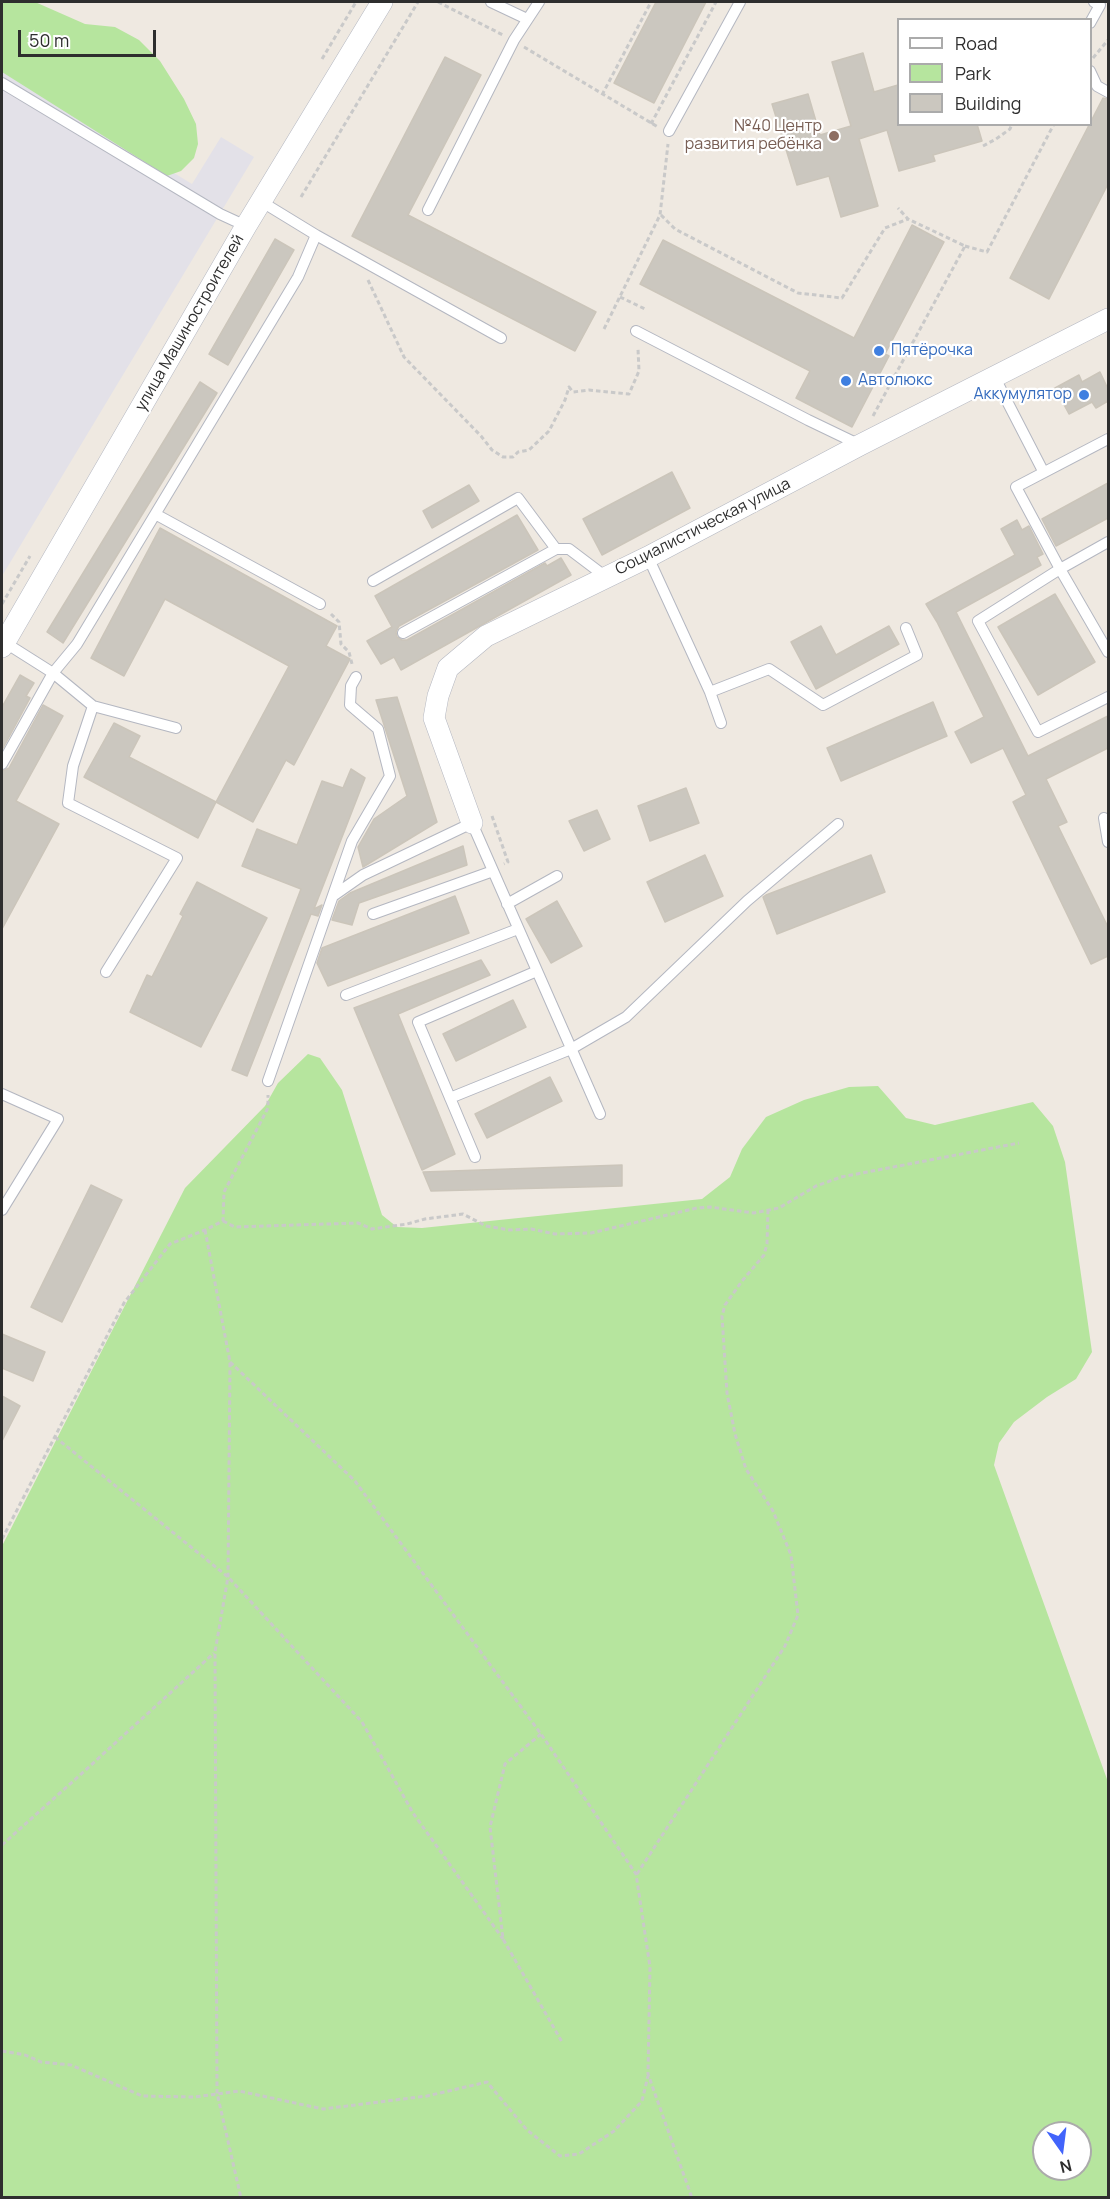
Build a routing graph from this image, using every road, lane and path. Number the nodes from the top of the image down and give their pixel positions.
1 (382, 2) edge
2 (418, 2) edge
3 (491, 2) edge
4 (539, 2) edge
5 (651, 2) edge
6 (716, 2) edge
7 (740, 2) edge
8 (1094, 2) edge
9 (1092, 19) edge
10 (527, 20) junction
11 (1108, 40) edge
12 (1092, 60) edge
13 (566, 73) dead end
14 (1092, 75) edge
15 (2, 83) edge
16 (1108, 92) edge
17 (602, 95) junction
18 (651, 124) junction
19 (1010, 126) edge
20 (1053, 126) edge
21 (669, 131) junction
22 (983, 146) dead end
23 (301, 197) dead end
24 (262, 202) junction
25 (898, 208) dead end
26 (428, 210) dead end
27 (660, 215) junction
28 (908, 219) junction
29 (246, 226) junction
30 (316, 235) junction
31 (965, 246) junction
32 (358, 260) junction
33 (620, 297) junction
34 (647, 310) dead end
35 (1108, 319) edge
36 (604, 329) dead end
37 (641, 333) joint
38 (501, 338) dead end
39 (994, 376) junction
40 (869, 423) dead end
41 (1108, 439) edge
42 (860, 445) junction
43 (1043, 471) junction
44 (157, 515) junction
45 (1108, 542) edge
46 (556, 549) junction
47 (648, 557) junction
48 (1060, 569) junction
49 (606, 577) junction
50 (373, 581) dead end
51 (321, 604) joint
52 (906, 628) dead end
53 (404, 633) dead end
54 (3, 645) edge
55 (1108, 652) edge
56 (53, 673) junction
57 (356, 677) joint
58 (710, 692) junction
59 (1108, 697) edge
60 (93, 706) junction
61 (722, 723) dead end
62 (176, 728) dead end
63 (2, 764) edge
64 (492, 816) dead end
65 (1104, 818) dead end
66 (472, 823) junction
67 (838, 824) dead end
68 (1108, 842) edge
69 (493, 872) junction
70 (557, 876) dead end
71 (333, 896) junction
72 (507, 904) junction
73 (373, 914) dead end
74 (518, 929) junction
75 (537, 971) junction
76 (106, 972) dead end
77 (346, 995) dead end
78 (571, 1048) junction
79 (268, 1081) joint
80 (2, 1094) edge
81 (450, 1098) junction
82 (600, 1114) dead end
83 (1019, 1143) dead end
84 (475, 1157) dead end
85 (2, 1210) edge
86 (768, 1210) junction
87 (223, 1221) junction
88 (205, 1230) junction
89 (230, 1362) junction
90 (55, 1437) junction
91 (2, 1539) edge
92 (228, 1577) junction
93 (215, 1652) junction
94 (541, 1734) junction
95 (2, 1845) edge
96 (636, 1874) junction
97 (503, 1939) junction
98 (562, 2042) dead end
99 (2, 2051) edge
100 (648, 2074) junction
101 (217, 2093) junction
102 (241, 2198) edge
103 (692, 2198) edge

1 - 24 street, улица Машиностроителей
2 - 23 path
3 - 10 lane
4 - 10 lane
5 - 17 path
6 - 18 path
7 - 21 lane
8 - 9 lane
10 - 26 lane
11 - 12 path
13 - 17 path
14 - 16 lane
15 - 29 lane
17 - 18 path
18 - 21 path
19 - 22 path
20 - 31 path
21 - 27 path
24 - 29 street, улица Машиностроителей
24 - 30 lane
25 - 28 path
27 - 28 path
27 - 33 path
28 - 31 path
29 - 54 street, улица Машиностроителей
30 - 32 lane
30 - 44 lane
31 - 40 path
32 - 37 path
32 - 38 lane
33 - 34 path
33 - 36 path
35 - 39 street, Социалистическая улица
37 - 42 lane
39 - 42 street, Социалистическая улица
39 - 43 lane
41 - 43 lane
42 - 47 street, Социалистическая улица
43 - 48 lane
44 - 51 lane
44 - 56 lane
45 - 48 lane
46 - 49 lane
46 - 50 lane
46 - 53 lane
47 - 49 street, Социалистическая улица
47 - 58 lane
48 - 55 lane
48 - 59 lane
49 - 66 street, Социалистическая улица
51 - 57 path
52 - 58 lane
54 - 56 lane
56 - 60 lane
56 - 63 lane
57 - 71 lane
58 - 61 lane
60 - 62 lane
60 - 76 lane
64 - 69 path
65 - 68 lane
66 - 69 lane
66 - 71 lane
67 - 78 lane
69 - 72 lane
69 - 73 lane
70 - 72 lane
71 - 79 lane
72 - 74 lane
74 - 75 lane
74 - 77 lane
75 - 78 lane
75 - 81 lane
78 - 81 lane
78 - 82 lane
79 - 87 path
80 - 85 lane
81 - 84 lane
83 - 86 path
86 - 87 path
86 - 96 path
87 - 88 path
88 - 89 path
88 - 90 path
89 - 92 path
89 - 94 path
90 - 91 path
90 - 92 path
92 - 93 path
92 - 97 path
93 - 95 path
93 - 101 path
94 - 96 path
94 - 97 path
96 - 100 path
97 - 98 path
99 - 101 path
100 - 101 path
100 - 103 path
101 - 102 path

